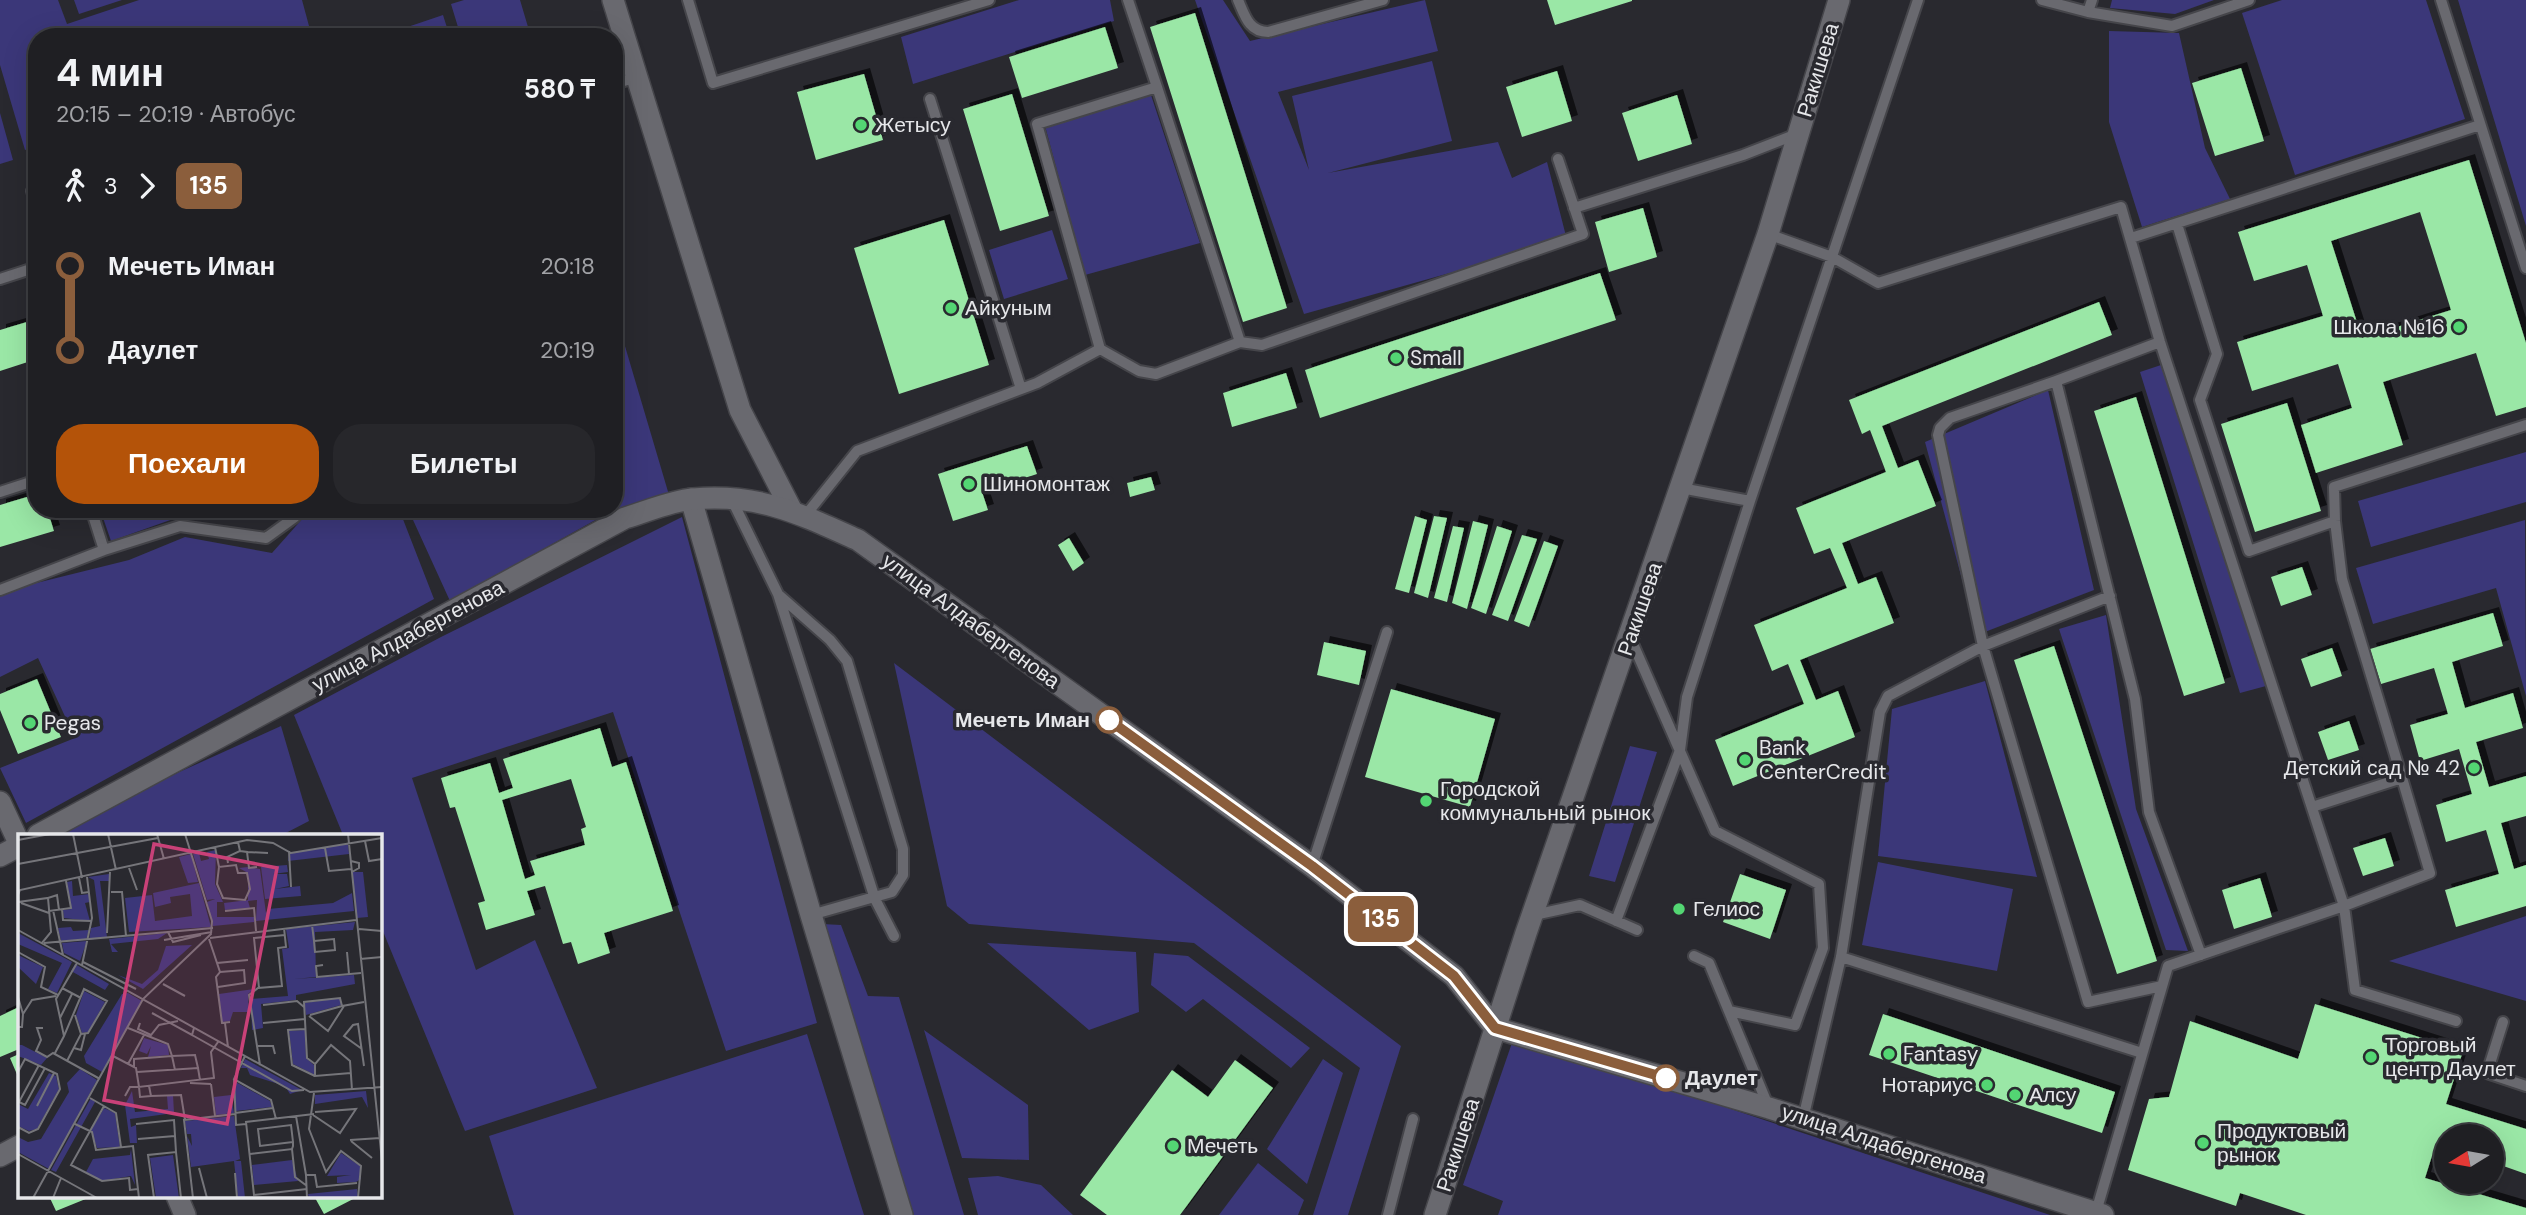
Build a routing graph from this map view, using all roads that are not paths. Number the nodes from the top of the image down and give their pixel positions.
1 (613, 0) edge
2 (688, 0) edge
3 (989, 0) edge
4 (1128, 0) edge
5 (1238, 0) edge
6 (1383, 0) edge
7 (1839, 0) edge
8 (1918, 0) edge
9 (2042, 0) edge
10 (2092, 0) edge
11 (2249, 0) edge
12 (2441, 0) edge
13 (2088, 12) junction
14 (622, 28) edge
15 (623, 32) edge
16 (637, 77) junction
17 (623, 81) edge
18 (1157, 87) junction
19 (930, 99) dead end
20 (2480, 125) junction
21 (1799, 133) junction
22 (1558, 159) dead end
23 (1574, 208) junction
24 (2176, 224) junction
25 (1768, 234) junction
26 (2131, 238) junction
27 (1832, 257) junction
28 (2526, 268) edge
29 (28, 270) edge
30 (0, 279) edge
31 (1240, 342) junction
32 (2160, 342) junction
33 (1100, 349) junction
34 (2056, 381) junction
35 (1021, 389) junction
36 (2526, 425) edge
37 (28, 483) edge
38 (1681, 488) junction
39 (0, 492) edge
40 (691, 499) junction
41 (732, 500) junction
42 (1750, 501) junction
43 (798, 513) junction
44 (94, 518) edge
45 (294, 518) edge
46 (2335, 521) junction
47 (104, 551) junction
48 (0, 590) edge
49 (778, 594) junction
50 (2110, 596) junction
51 (1387, 632) dead end
52 (1630, 637) junction
53 (1983, 646) junction
54 (1680, 750) junction
55 (2402, 778) junction
56 (0, 802) edge
57 (2312, 807) junction
58 (40, 834) edge
59 (18, 842) edge
60 (18, 845) edge
61 (0, 856) edge
62 (1312, 866) junction
63 (875, 899) junction
64 (2344, 906) junction
65 (811, 915) junction
66 (1534, 915) junction
67 (1616, 921) junction
68 (1637, 930) dead end
69 (894, 936) dead end
70 (2201, 955) junction
71 (1694, 956) dead end
72 (1841, 957) junction
73 (2162, 986) junction
74 (1729, 1011) junction
75 (2456, 1021) dead end
76 (2503, 1022) dead end
77 (1495, 1028) junction
78 (2142, 1053) junction
79 (2526, 1086) edge
80 (1769, 1108) junction
81 (1413, 1119) dead end
82 (1803, 1119) junction
83 (18, 1147) edge
84 (0, 1156) edge
85 (178, 1198) edge
86 (2099, 1214) edge
87 (185, 1215) edge
88 (902, 1215) edge
89 (1388, 1215) edge
90 (1435, 1215) edge

1 - 14 street
2 - 3 lane
4 - 18 lane
5 - 6 lane
7 - 21 street, Ракишева
8 - 27 lane
9 - 13 lane
10 - 13 lane
11 - 13 lane
12 - 20 lane
15 - 16 street
16 - 17 lane
16 - 43 street
18 - 31 lane
18 - 33 lane
19 - 35 lane
20 - 24 lane
20 - 28 lane
21 - 23 lane
21 - 25 street, Ракишева
22 - 23 lane
23 - 31 lane
24 - 26 lane
24 - 46 lane
25 - 27 lane
25 - 38 street, Ракишева
26 - 27 lane
26 - 32 lane
27 - 42 lane
29 - 30 lane
31 - 33 lane
32 - 34 lane
32 - 57 lane
33 - 35 lane
34 - 50 lane
34 - 53 lane
35 - 43 lane
36 - 46 lane
37 - 39 lane
38 - 42 lane
38 - 52 street, Ракишева
40 - 41 street, улица Алдабергенова
40 - 58 street, улица Алдабергенова
40 - 65 street
41 - 43 street, улица Алдабергенова
41 - 49 lane
42 - 54 lane
43 - 62 street, улица Алдабергенова
44 - 47 lane
45 - 47 lane
46 - 55 lane
47 - 48 lane
49 - 63 lane
49 - 63 lane
50 - 53 lane
50 - 70 lane
51 - 62 lane
52 - 54 lane
52 - 66 street, Ракишева
53 - 72 lane
53 - 73 lane
54 - 67 lane
54 - 74 lane
55 - 57 lane
55 - 64 lane
56 - 59 street
57 - 64 lane
60 - 61 street
62 - 77 street, улица Алдабергенова
63 - 65 lane
63 - 69 lane
64 - 70 lane
64 - 75 lane
65 - 88 street
66 - 67 lane
66 - 77 street, Ракишева
67 - 68 lane
70 - 73 lane
71 - 74 lane
72 - 78 lane
72 - 82 lane
73 - 78 lane
74 - 80 lane
76 - 79 lane
77 - 80 street, улица Алдабергенова
77 - 90 street, Ракишева
78 - 86 lane
80 - 82 street, улица Алдабергенова
81 - 89 lane
82 - 86 street, улица Алдабергенова
83 - 84 street
85 - 87 street

